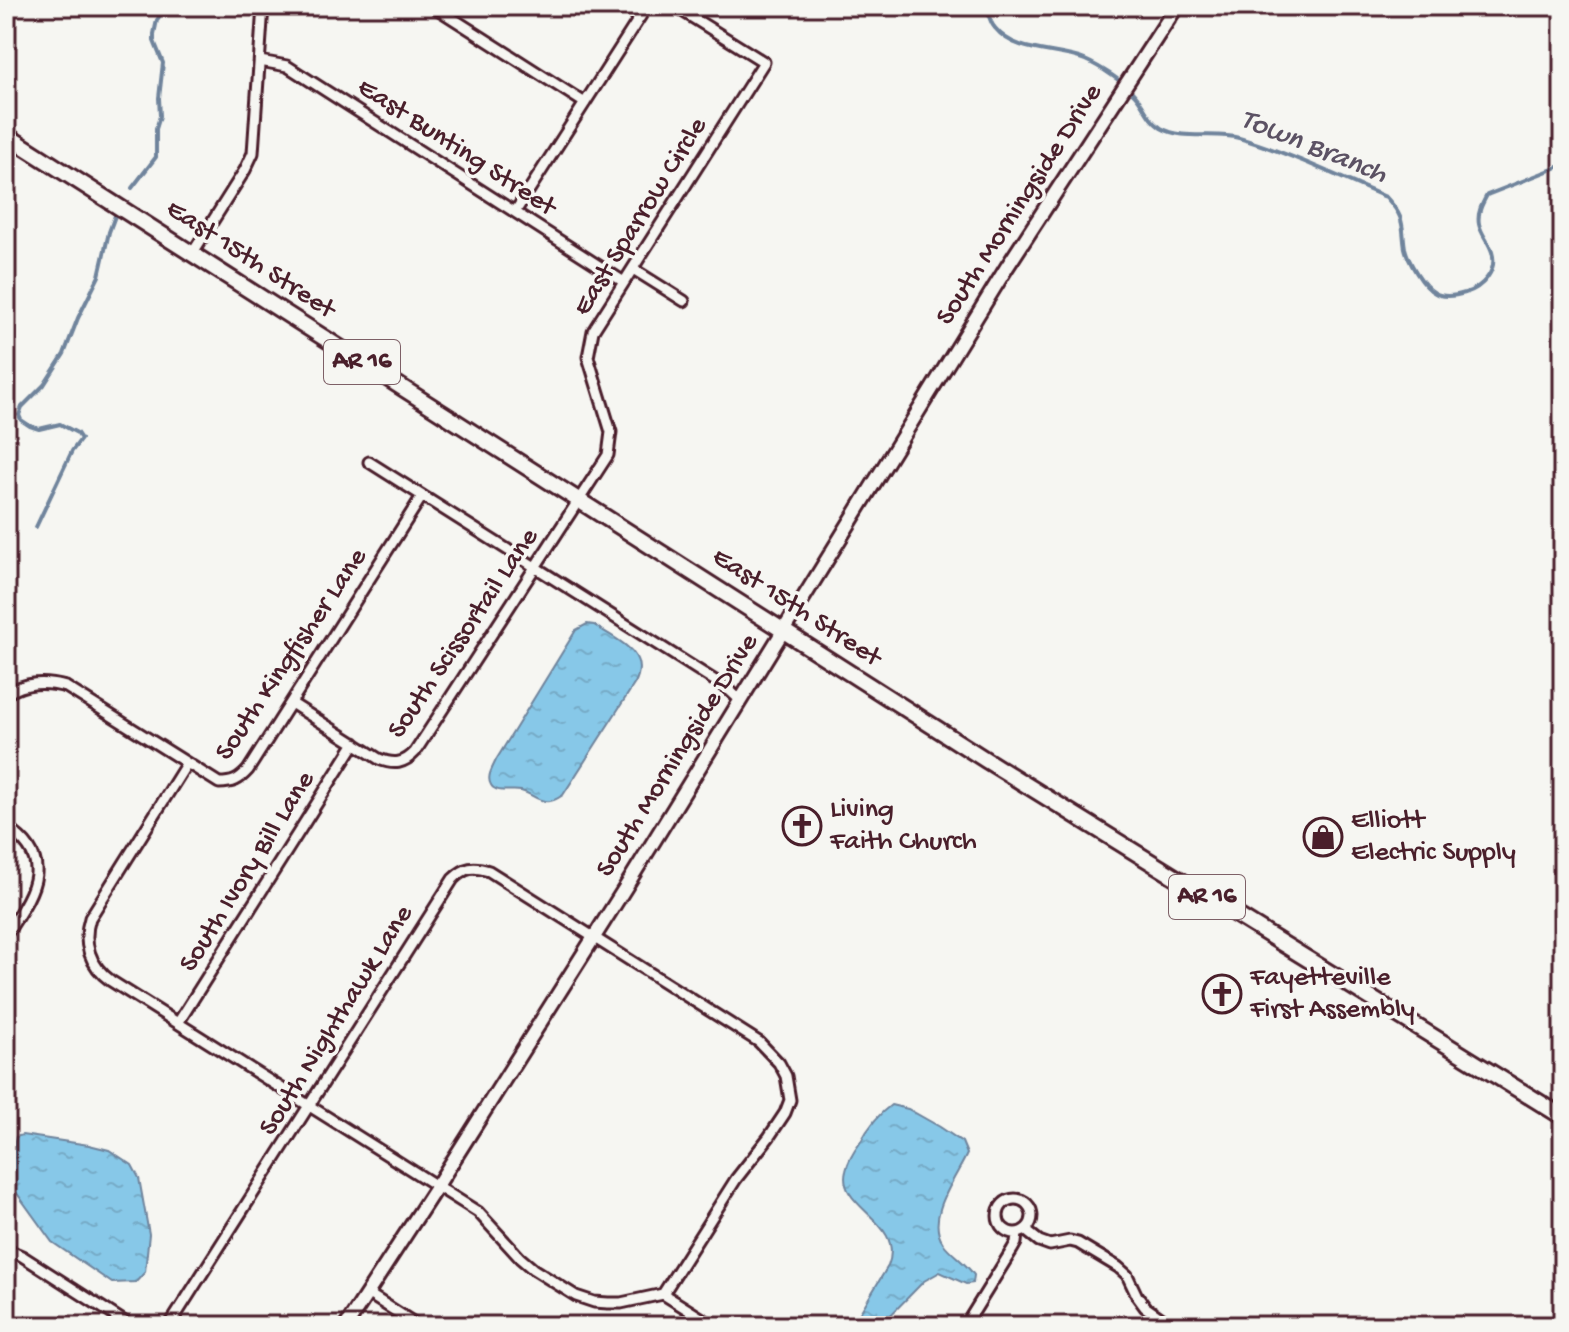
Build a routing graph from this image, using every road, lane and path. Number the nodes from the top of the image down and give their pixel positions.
1 (263, 6) edge
2 (433, 6) edge
3 (647, 6) edge
4 (674, 6) edge
5 (1177, 6) edge
6 (260, 61) junction
7 (585, 103) junction
8 (6, 135) edge
9 (515, 212) junction
10 (192, 254) junction
11 (633, 269) junction
12 (624, 282) junction
13 (684, 301) dead end
14 (369, 462) dead end
15 (422, 496) junction
16 (579, 501) junction
17 (534, 567) junction
18 (783, 632) junction
19 (6, 694) edge
20 (741, 701) junction
21 (291, 703) junction
22 (355, 743) junction
23 (187, 763) junction
24 (6, 827) edge
25 (6, 935) edge
26 (594, 937) junction
27 (178, 1023) junction
28 (309, 1106) junction
29 (1563, 1117) edge
30 (437, 1186) junction
31 (6, 1249) edge
32 (367, 1293) junction
33 (663, 1294) junction
34 (131, 1326) edge
35 (169, 1326) edge
36 (346, 1326) edge
37 (419, 1326) edge
38 (714, 1326) edge
39 (965, 1326) edge
40 (1172, 1326) edge

1 - 6 street
2 - 7 street
3 - 7 street
4 - 11 street, East Sparrow Circle
5 - 18 street, South Morningside Drive
6 - 9 street, East Bunting Street
6 - 10 street
7 - 9 street
8 - 10 main road, East 15th Street / AR 16
9 - 12 street, East Bunting Street
10 - 16 main road, East 15th Street / AR 16
11 - 12 street, East Sparrow Circle
11 - 13 street
12 - 16 street, East Sparrow Circle
14 - 15 street
15 - 17 street
15 - 21 street, South Kingfisher Lane
16 - 17 street, South Scissortail Lane
16 - 18 main road, East 15th Street / AR 16
17 - 20 street
17 - 22 street, South Scissortail Lane
18 - 20 street, South Morningside Drive
18 - 29 main road, East 15th Street / AR 16
19 - 23 street, South Kingfisher Lane
20 - 26 street, South Morningside Drive
21 - 22 street, South Scissortail Lane
21 - 23 street, South Kingfisher Lane
22 - 27 street, South Ivory Bill Lane
23 - 27 street
24 - 25 street
26 - 28 street, South Nighthawk Lane
26 - 30 street, South Morningside Drive
26 - 33 street
27 - 28 street
28 - 30 street
28 - 35 street, South Nighthawk Lane
30 - 32 street, South Morningside Drive
30 - 33 street
31 - 34 street
32 - 36 street, South Morningside Drive
32 - 37 street
33 - 38 street
39 - 40 street

